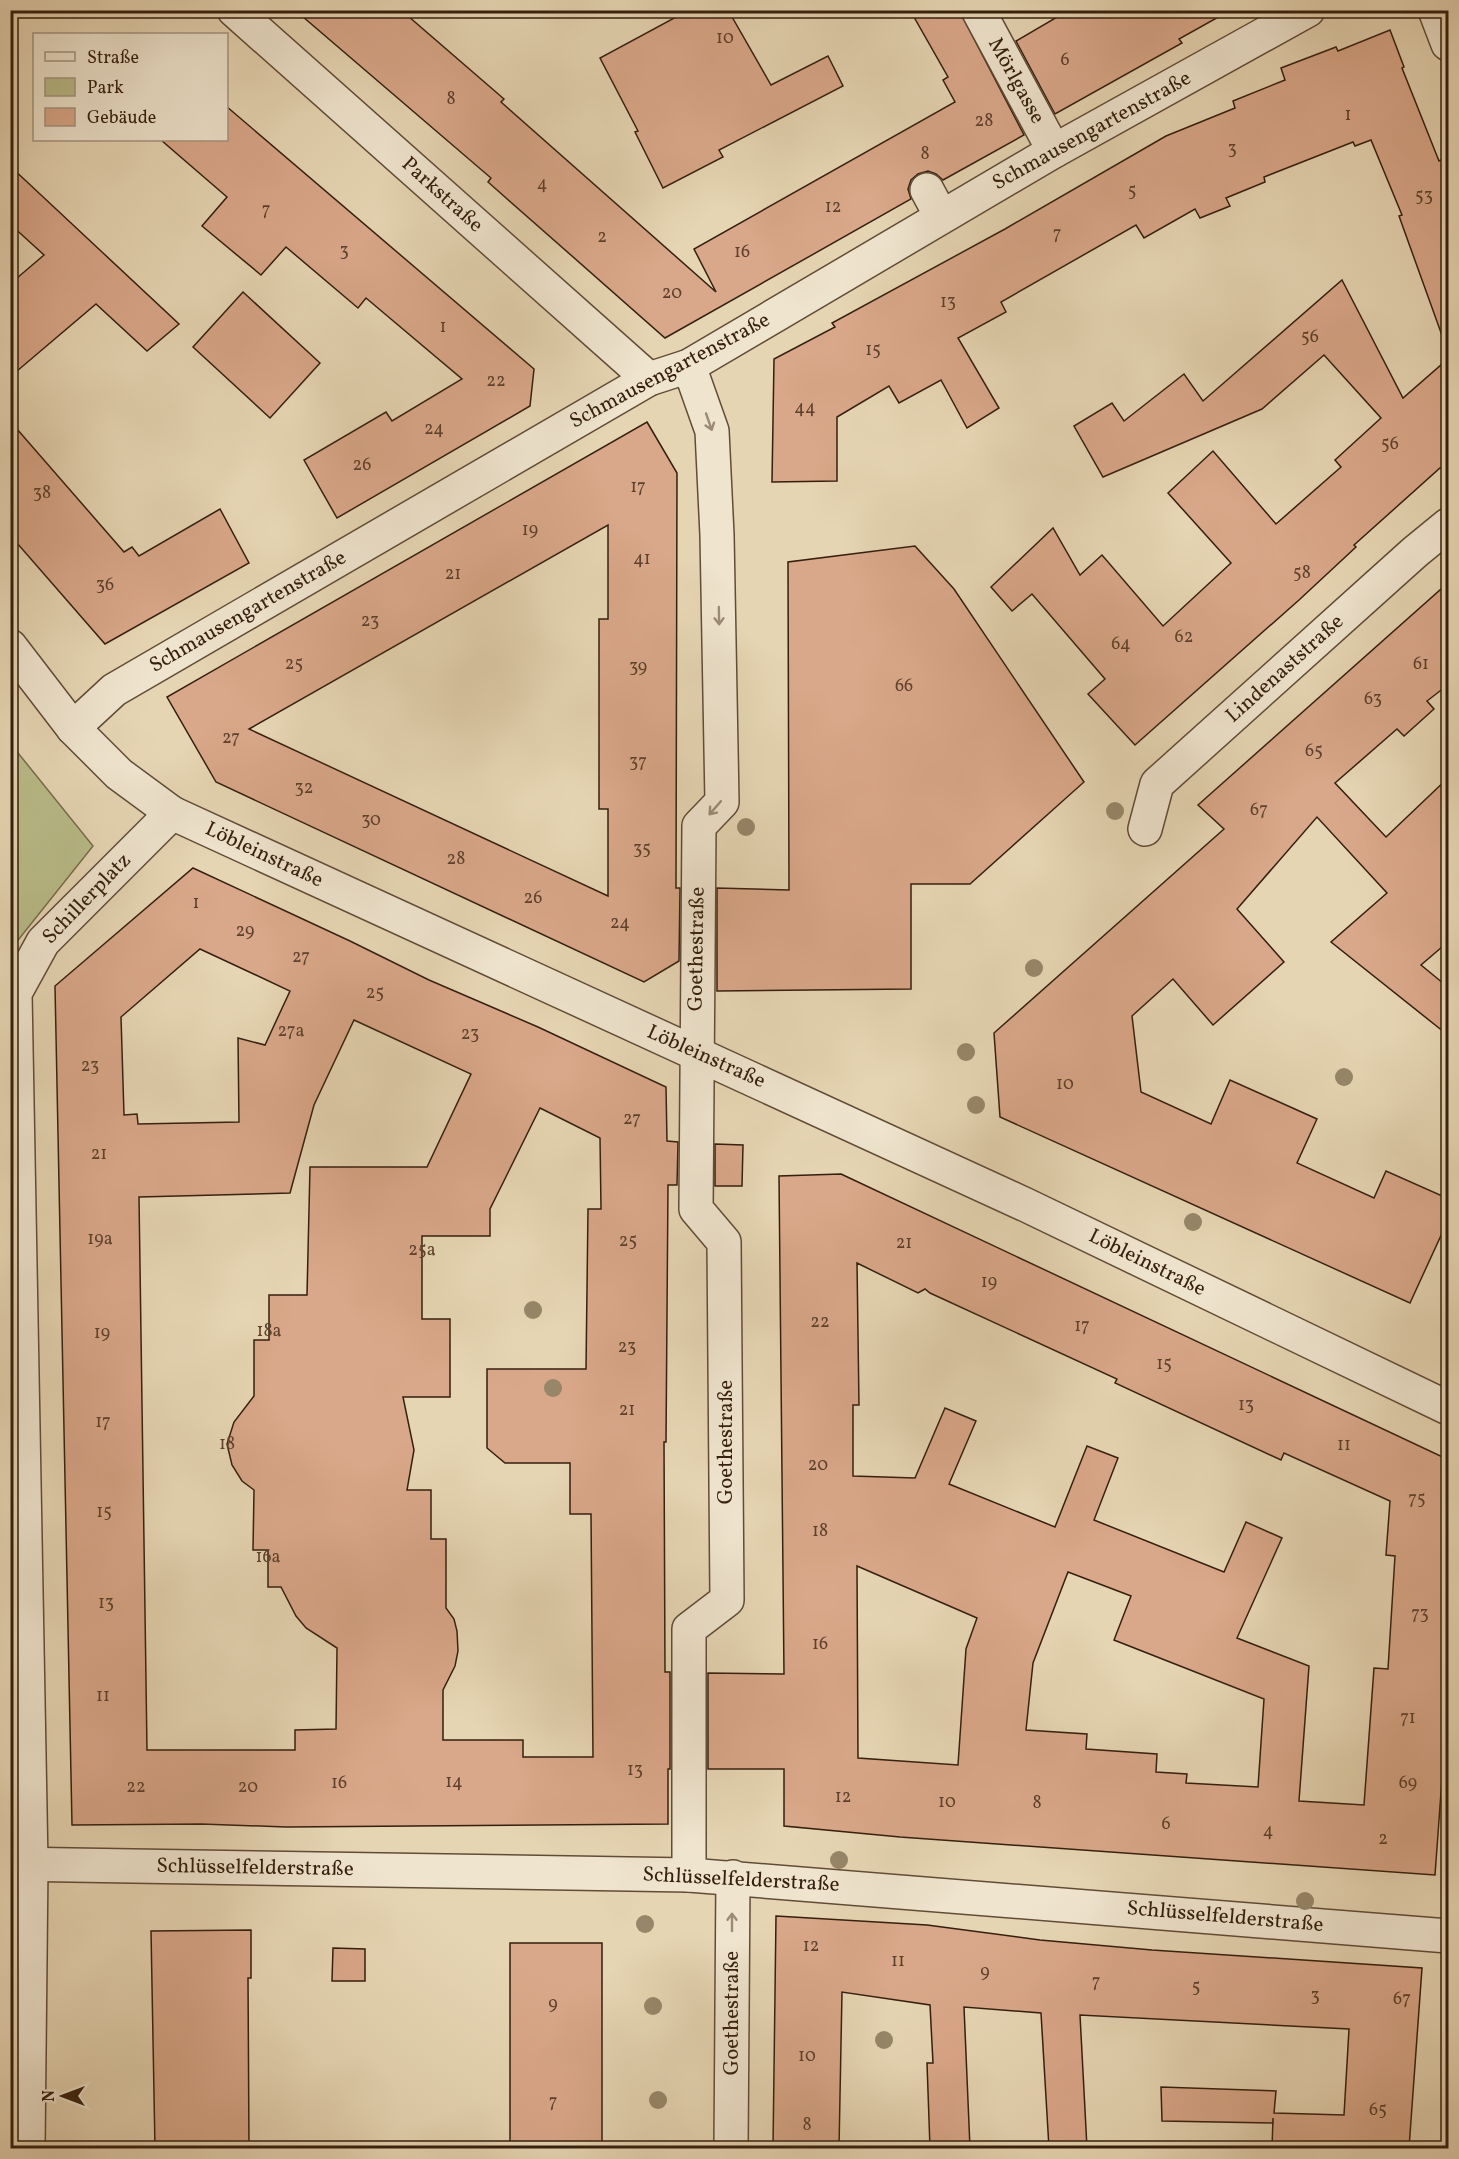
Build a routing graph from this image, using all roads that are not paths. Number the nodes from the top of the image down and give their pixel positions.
1 (234, 10) edge
2 (978, 10) edge
3 (1308, 10) edge
4 (1436, 10) edge
5 (1449, 44) edge
6 (1054, 151) junction
7 (689, 366) junction
8 (649, 379) junction
9 (1449, 525) edge
10 (10, 646) edge
11 (73, 728) junction
12 (172, 813) junction
13 (1145, 829) dead end
14 (696, 1052) junction
15 (1449, 1408) edge
16 (21, 1864) edge
17 (688, 1875) junction
18 (732, 1877) junction
19 (1449, 1936) edge
20 (28, 2148) edge
21 (731, 2148) edge

1 - 8 street, Parkstraße
2 - 6 street, Mörlgasse
3 - 6 street, Schmausengartenstraße
4 - 5 street
6 - 7 street, Schmausengartenstraße
7 - 8 street, Schmausengartenstraße
7 -> 14 street, Goethestraße
8 - 11 street, Schmausengartenstraße
9 - 13 street, Lindenaststraße
10 - 11 street, Löbleinstraße
11 - 12 street, Löbleinstraße
12 - 14 street, Löbleinstraße
12 - 16 street, Schillerplatz
14 - 15 street, Löbleinstraße
14 - 17 street, Goethestraße
16 - 17 street, Schlüsselfelderstraße
16 - 20 street
17 - 18 street, Schlüsselfelderstraße
18 - 19 street, Schlüsselfelderstraße
21 -> 18 street, Goethestraße

